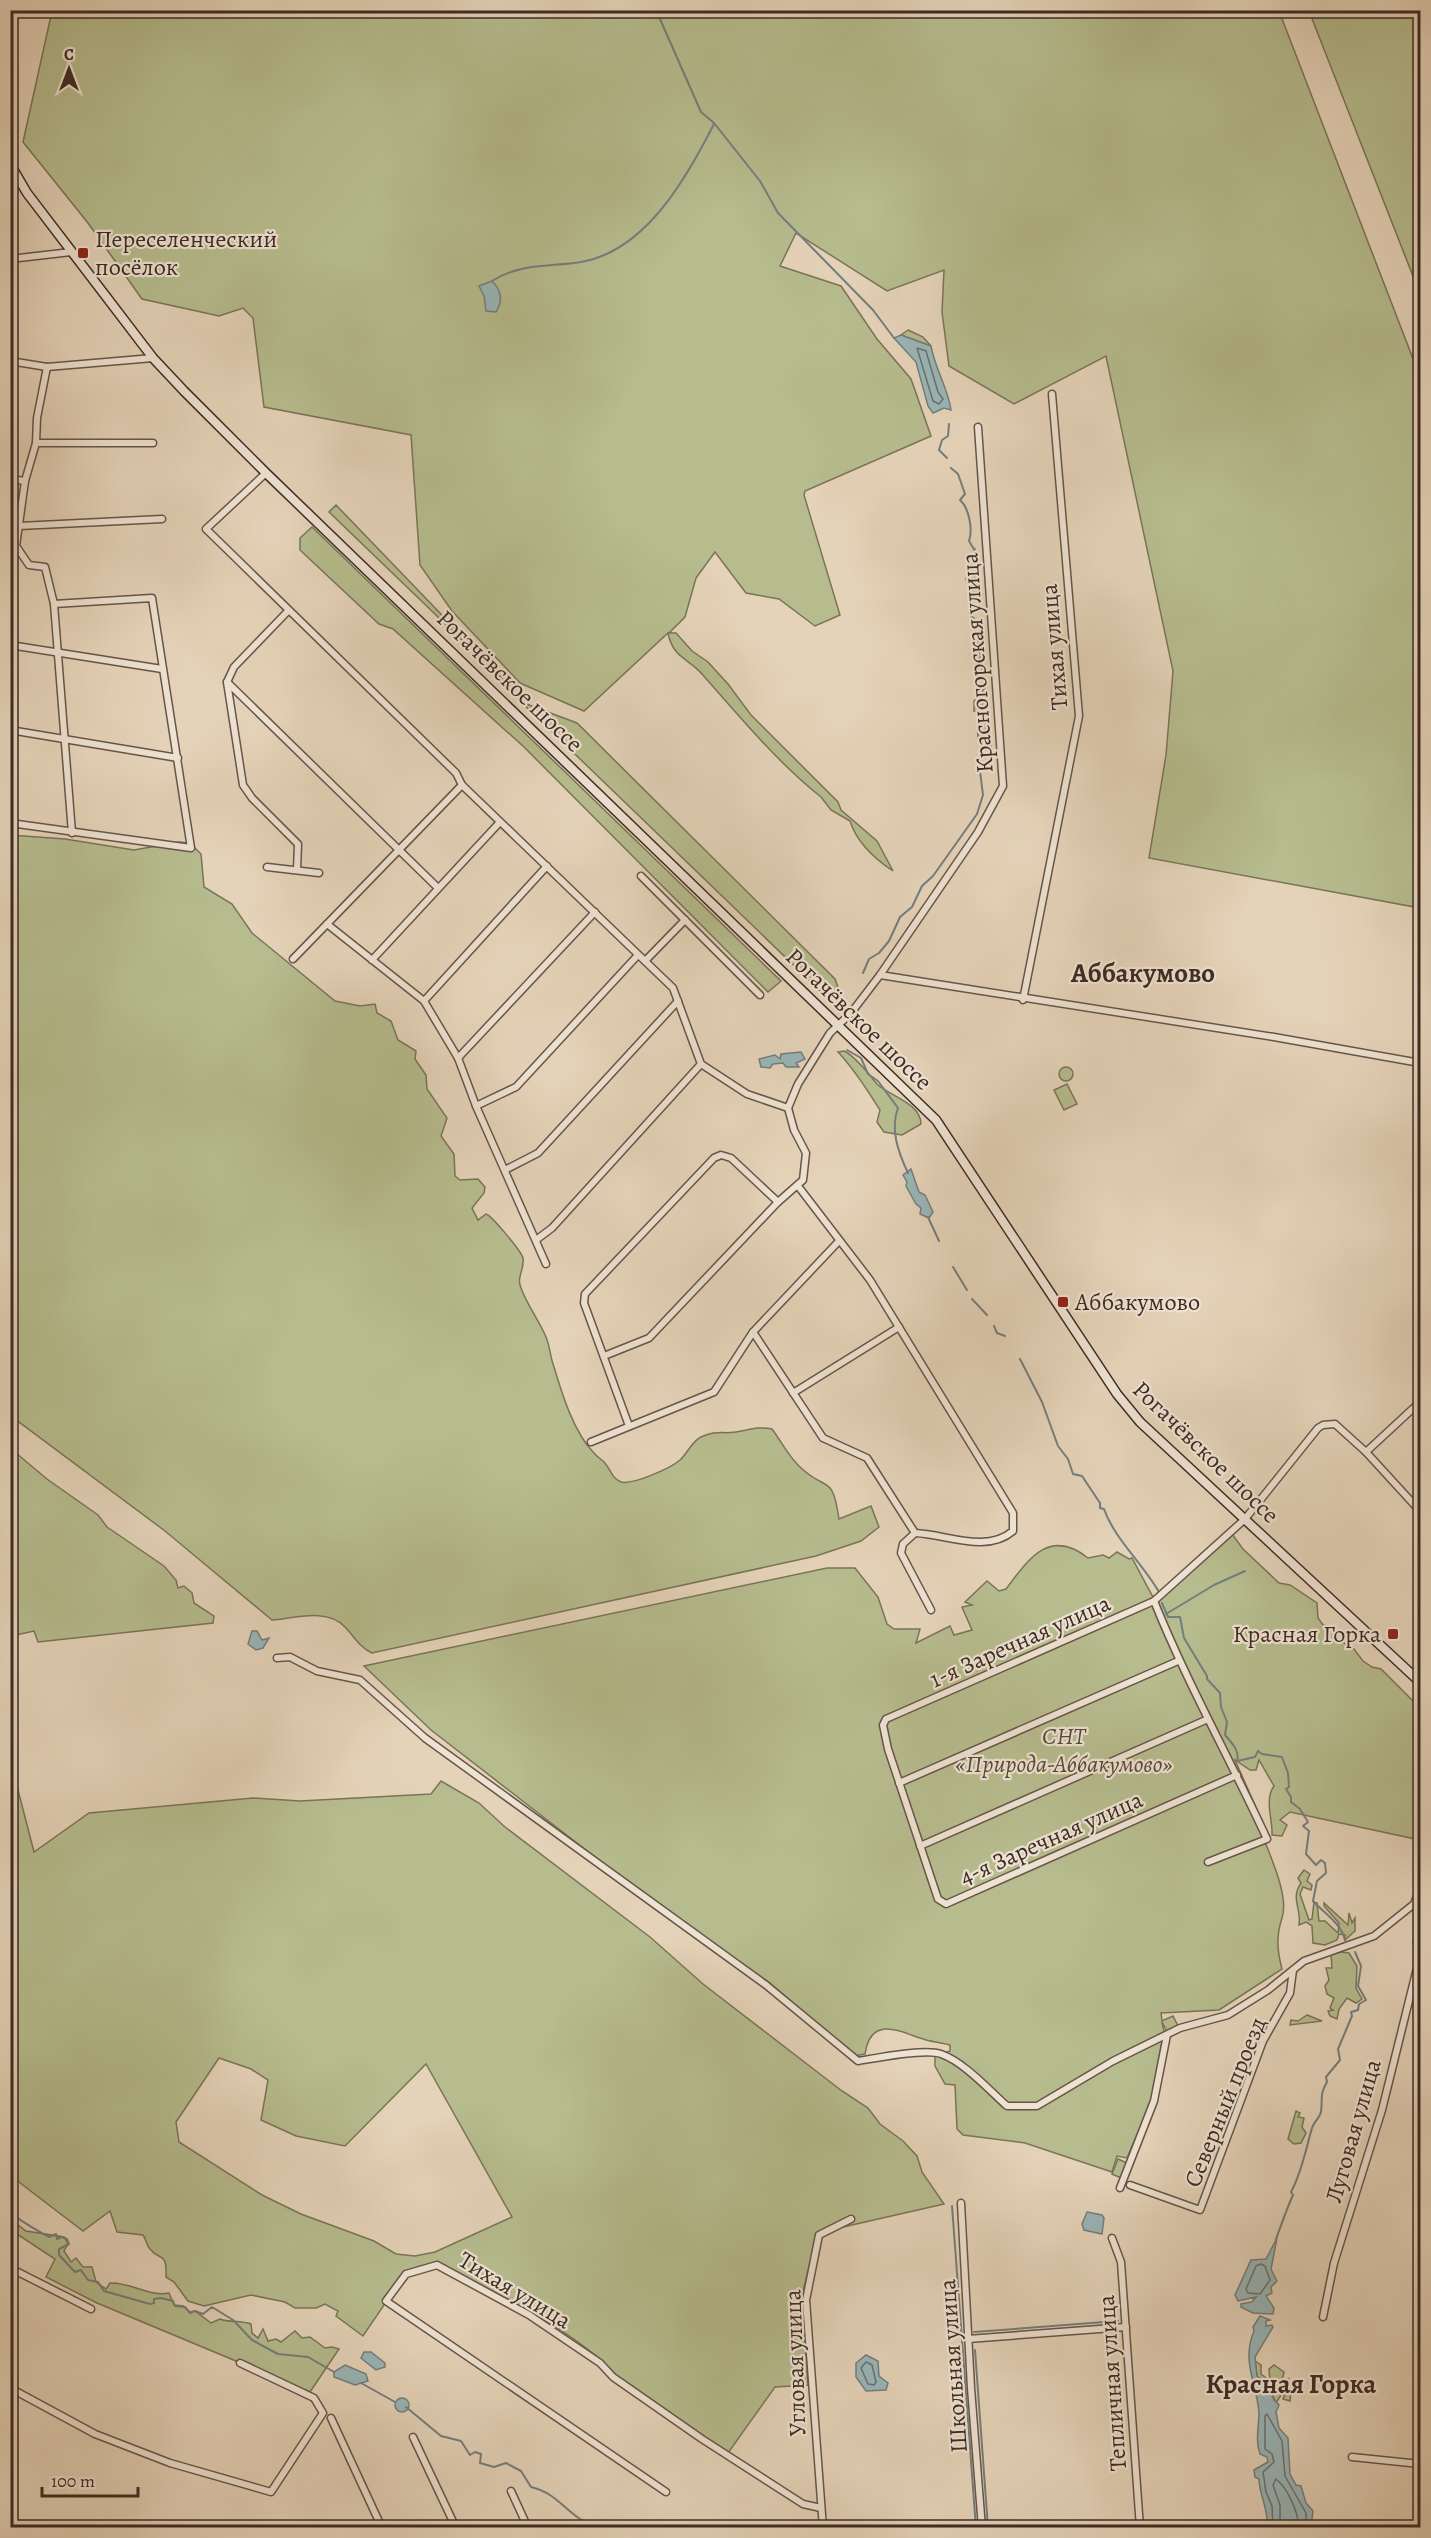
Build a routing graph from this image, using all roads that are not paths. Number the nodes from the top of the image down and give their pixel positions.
1 (10, 164) edge
2 (71, 252) junction
3 (10, 259) edge
4 (153, 358) junction
5 (10, 361) edge
6 (47, 367) junction
7 (1052, 394) dead end
8 (978, 427) dead end
9 (36, 443) junction
10 (153, 443) dead end
11 (266, 473) junction
12 (10, 479) edge
13 (26, 481) junction
14 (162, 519) dead end
15 (19, 526) junction
16 (16, 546) junction
17 (10, 551) edge
18 (54, 604) junction
19 (288, 611) junction
20 (10, 645) edge
21 (56, 652) junction
22 (162, 669) junction
23 (227, 682) junction
24 (10, 730) edge
25 (64, 740) junction
26 (178, 758) junction
27 (462, 785) junction
28 (500, 822) junction
29 (10, 823) edge
30 (72, 833) junction
31 (399, 849) junction
32 (547, 866) junction
33 (267, 867) dead end
34 (297, 870) junction
35 (319, 873) dead end
36 (641, 876) dead end
37 (438, 888) junction
38 (595, 912) junction
39 (685, 920) junction
40 (327, 924) junction
41 (638, 955) junction
42 (293, 959) dead end
43 (372, 960) junction
44 (645, 961) junction
45 (880, 975) junction
46 (760, 995) dead end
47 (1023, 1000) junction
48 (424, 1001) junction
49 (678, 1001) junction
50 (838, 1025) junction
51 (458, 1058) junction
52 (701, 1064) junction
53 (1420, 1064) edge
54 (476, 1106) junction
55 (788, 1108) junction
56 (505, 1170) junction
57 (798, 1186) junction
58 (778, 1202) junction
59 (536, 1240) junction
60 (839, 1241) junction
61 (546, 1264) dead end
62 (898, 1327) junction
63 (753, 1332) junction
64 (604, 1356) junction
65 (793, 1393) junction
66 (1420, 1402) edge
67 (629, 1426) junction
68 (591, 1442) dead end
69 (1366, 1452) junction
70 (1420, 1511) edge
71 (1245, 1519) junction
72 (915, 1533) junction
73 (1154, 1602) junction
74 (931, 1610) dead end
75 (277, 1658) dead end
76 (1178, 1661) junction
77 (1420, 1682) edge
78 (1208, 1719) junction
79 (1237, 1774) junction
80 (899, 1783) junction
81 (920, 1846) junction
82 (1208, 1862) dead end
83 (1420, 1892) edge
84 (1420, 1956) edge
85 (1293, 1970) junction
86 (1167, 2035) junction
87 (1130, 2185) dead end
88 (1120, 2187) dead end
89 (961, 2203) dead end
90 (851, 2218) dead end
91 (1112, 2238) dead end
92 (10, 2268) edge
93 (91, 2309) dead end
94 (1323, 2317) dead end
95 (1126, 2327) junction
96 (968, 2339) junction
97 (240, 2363) dead end
98 (10, 2388) edge
99 (332, 2418) dead end
100 (413, 2437) dead end
101 (1352, 2457) dead end
102 (1420, 2464) edge
103 (511, 2491) dead end
104 (666, 2492) dead end
105 (821, 2508) junction
106 (382, 2528) edge
107 (456, 2528) edge
108 (528, 2528) edge
109 (823, 2528) edge
110 (982, 2528) edge
111 (1140, 2528) edge

1 - 2 main road, Рогачёвское шоссе
2 - 3 street
2 - 4 main road, Рогачёвское шоссе
4 - 6 street
4 - 11 main road, Рогачёвское шоссе
5 - 6 street
6 - 9 street
7 - 47 street, Тихая улица
8 - 45 street, Красногорская улица
9 - 10 street
9 - 13 street
11 - 19 street
11 - 50 main road, Рогачёвское шоссе
12 - 13 street
13 - 15 street
14 - 15 street
15 - 16 street
16 - 17 street
16 - 18 street
18 - 21 street
18 - 22 street
19 - 23 street
19 - 27 street
20 - 21 street
21 - 22 street
21 - 25 street
22 - 26 street
23 - 31 street
23 - 34 street
24 - 25 street
25 - 26 street
25 - 30 street
26 - 30 street
27 - 28 street
27 - 31 street
28 - 32 street
28 - 37 street
29 - 30 street
31 - 37 street
31 - 40 street
32 - 38 street
32 - 48 street
33 - 34 street
34 - 35 street
36 - 39 street
37 - 43 street
38 - 41 street
38 - 51 street
39 - 44 street
39 - 46 street
40 - 42 street
40 - 43 street
41 - 44 street
41 - 54 street
43 - 48 street
44 - 49 street
45 - 47 street
45 - 50 street, Красногорская улица
47 - 53 street
48 - 51 street
49 - 52 street
49 - 56 street
50 - 55 street, Красногорская улица
50 - 71 main road, Рогачёвское шоссе
51 - 54 street
52 - 55 street
52 - 59 street
54 - 56 street
55 - 57 street
56 - 59 street
57 - 58 street
57 - 60 street
58 - 64 street
58 - 64 street
59 - 61 street
60 - 62 street
60 - 63 street
62 - 65 street
62 - 72 street
63 - 65 street
63 - 67 street
64 - 67 street
65 - 72 street
66 - 69 street
67 - 68 street
69 - 70 street
69 - 71 street, 1-я Заречная улица
71 - 73 street, 1-я Заречная улица
71 - 77 main road, Рогачёвское шоссе
72 - 74 street
73 - 76 street
73 - 80 street, 1-я Заречная улица
75 - 86 street
76 - 78 street
76 - 80 street
78 - 79 street
78 - 81 street
79 - 81 street, 4-я Заречная улица
79 - 82 street
80 - 81 street
83 - 85 street
84 - 94 street, Луговая улица
85 - 86 street
85 - 87 street, Северный проезд
86 - 88 street
89 - 96 street, Школьная улица
90 - 105 street, Угловая улица
91 - 95 street, Тепличная улица
92 - 93 street
95 - 96 street
95 - 111 street, Тепличная улица
96 - 110 street, Школьная улица
97 - 98 street
99 - 106 street
100 - 107 street
101 - 102 street
103 - 108 street
104 - 105 street, Тихая улица
105 - 109 street, Угловая улица

